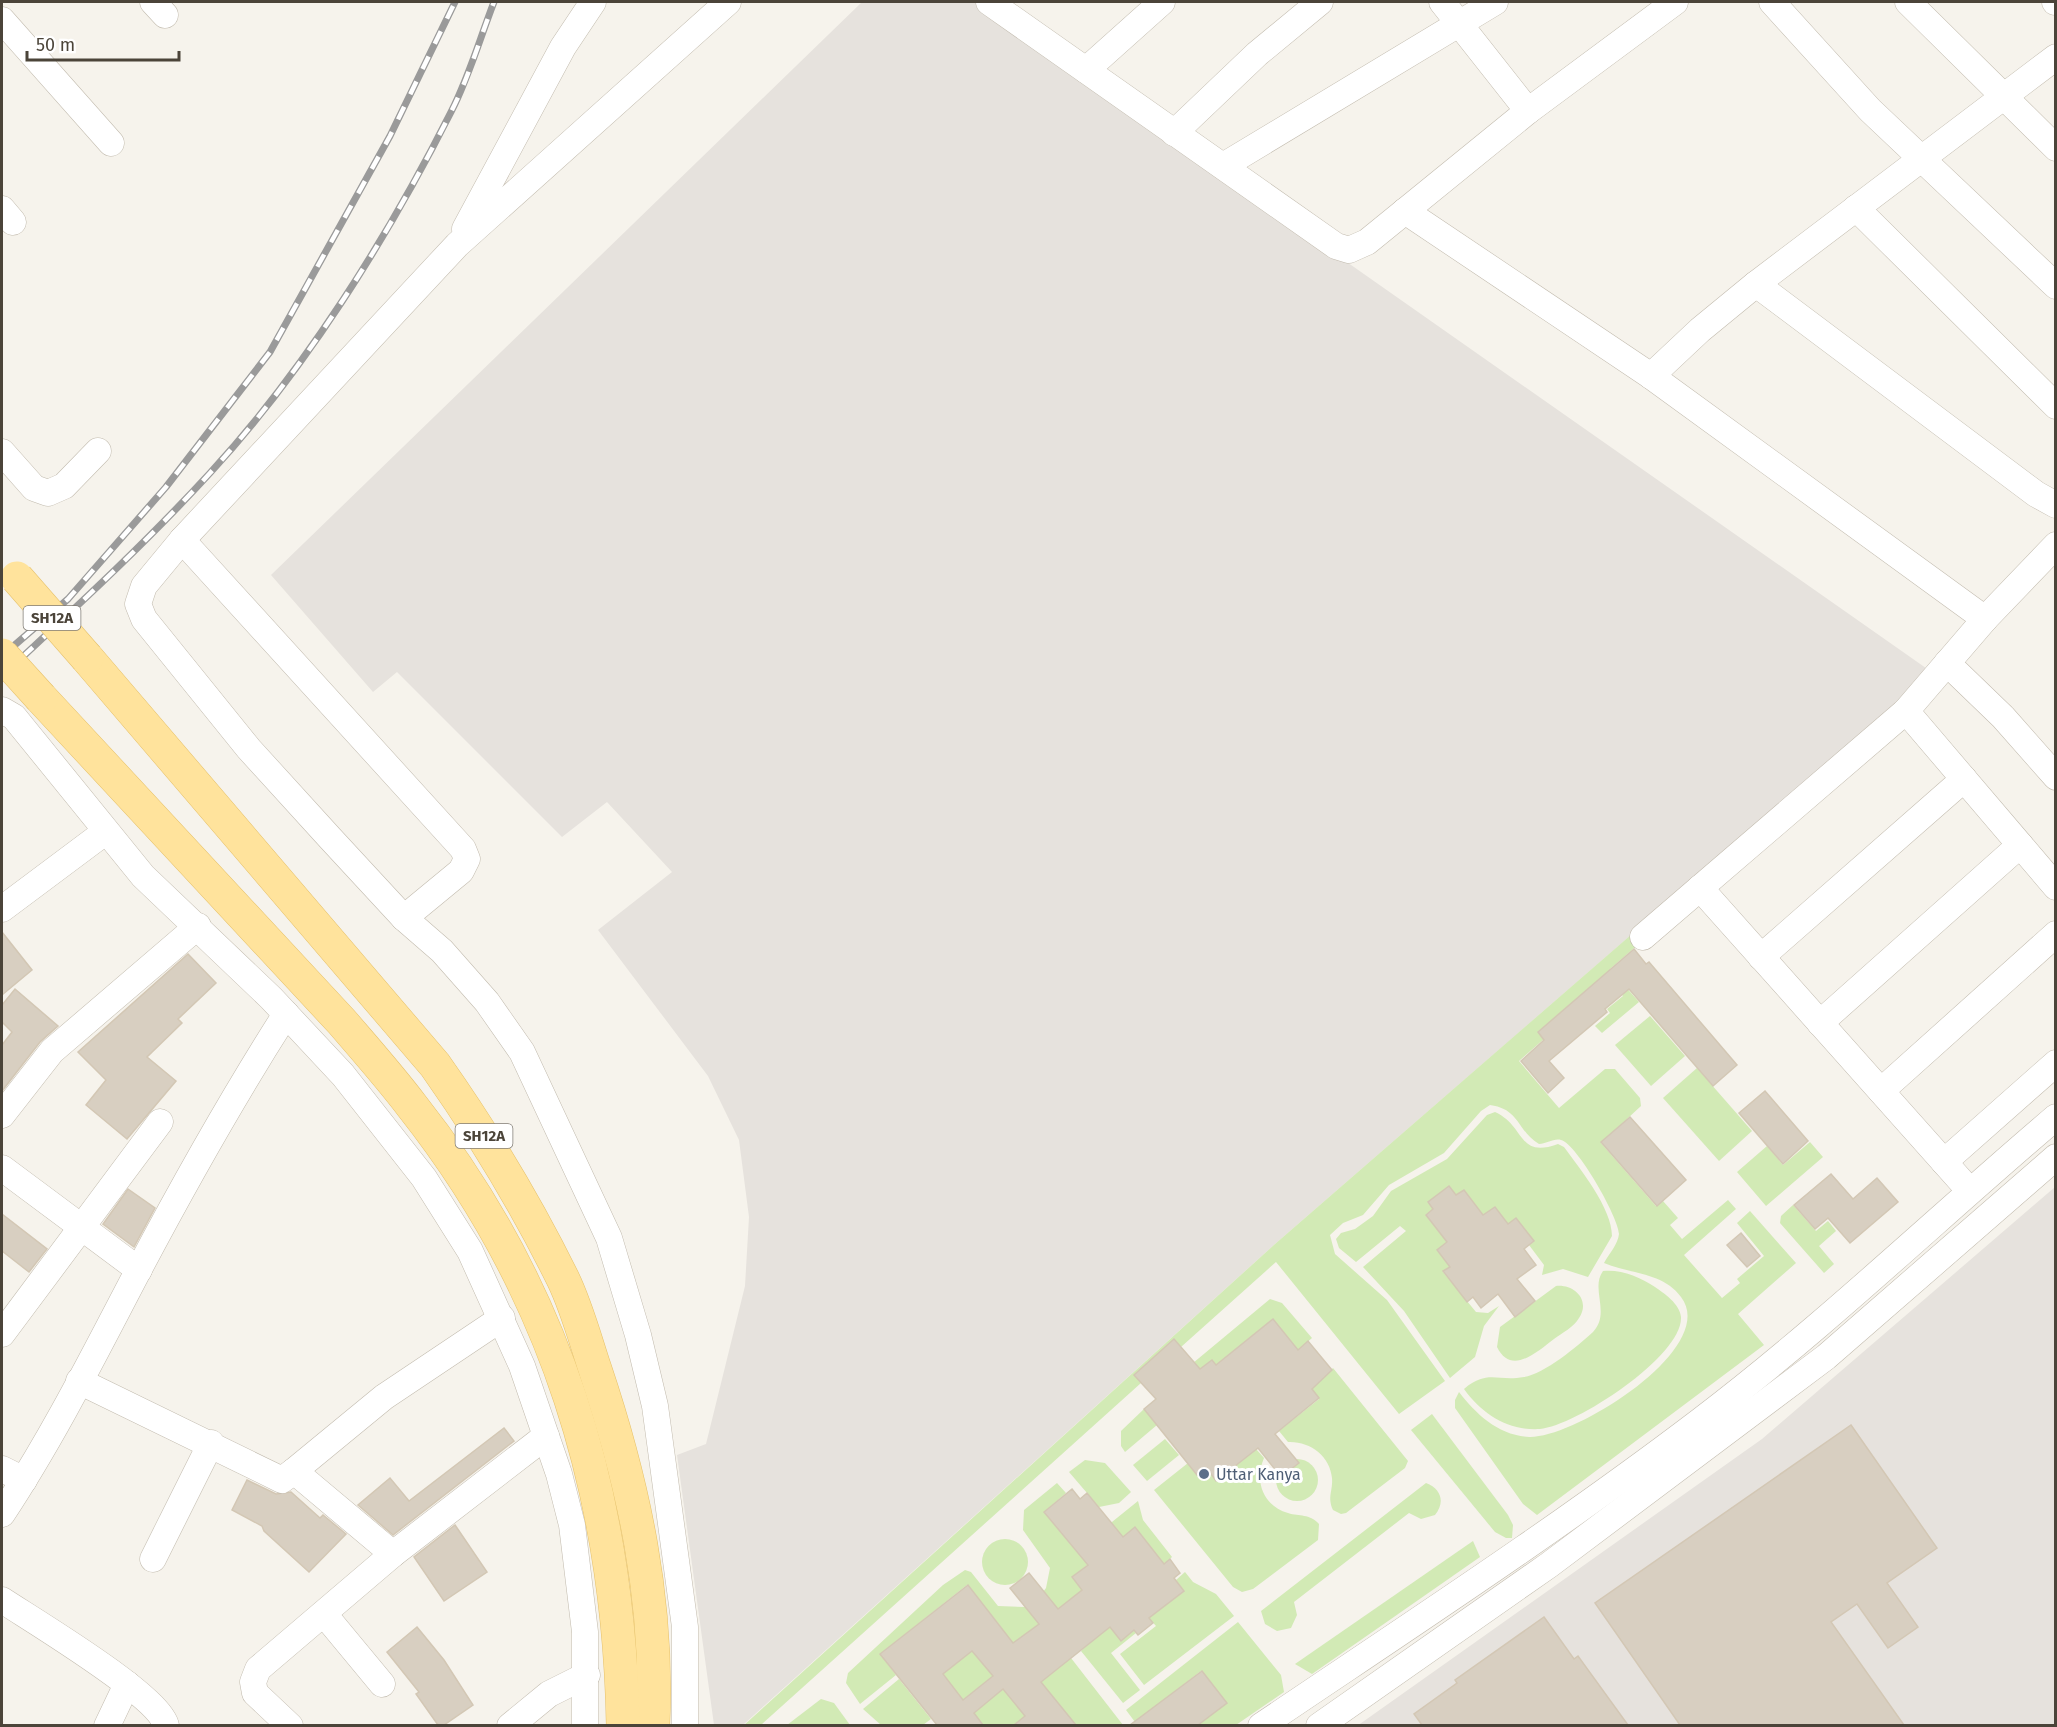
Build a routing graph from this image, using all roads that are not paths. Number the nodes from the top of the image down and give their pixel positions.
1 (593, 2) edge
2 (728, 2) edge
3 (1162, 2) edge
4 (1320, 2) edge
5 (1442, 2) edge
6 (1495, 2) edge
7 (1675, 2) edge
8 (1772, 2) edge
9 (1908, 2) edge
10 (997, 4) edge
11 (2, 20) edge
12 (1458, 22) junction
13 (2055, 57) edge
14 (1086, 70) junction
15 (2001, 97) junction
16 (1528, 111) junction
17 (1174, 133) junction
18 (111, 143) dead end
19 (2055, 148) edge
20 (1921, 159) junction
21 (1223, 166) junction
22 (1857, 208) junction
23 (1405, 211) junction
24 (457, 245) junction
25 (1756, 284) junction
26 (2055, 286) edge
27 (1651, 376) junction
28 (2055, 406) edge
29 (98, 451) dead end
30 (2, 452) edge
31 (2055, 505) edge
32 (182, 540) junction
33 (2055, 545) edge
34 (9, 570) edge
35 (1985, 619) junction
36 (2, 655) edge
37 (1947, 663) junction
38 (2, 710) edge
39 (1905, 711) junction
40 (2055, 777) edge
41 (1964, 779) junction
42 (105, 832) junction
43 (2020, 845) junction
44 (2055, 887) edge
45 (1700, 888) junction
46 (2, 909) edge
47 (404, 918) junction
48 (198, 926) junction
49 (2055, 934) edge
50 (1643, 937) dead end
51 (1761, 957) junction
52 (286, 1014) junction
53 (1820, 1023) junction
54 (2055, 1063) edge
55 (1881, 1091) junction
56 (2, 1115) edge
57 (2055, 1117) edge
58 (159, 1122) dead end
59 (2055, 1157) edge
60 (1944, 1162) junction
61 (2, 1168) edge
62 (1969, 1190) junction
63 (82, 1229) junction
64 (139, 1270) junction
65 (502, 1318) junction
66 (2, 1334) edge
67 (79, 1381) junction
68 (546, 1436) junction
69 (211, 1443) junction
70 (294, 1471) junction
71 (13, 1475) edge
72 (2, 1514) edge
73 (393, 1554) junction
74 (153, 1559) dead end
75 (2, 1599) edge
76 (324, 1614) junction
77 (1407, 1627) junction
78 (1425, 1652) junction
79 (587, 1675) junction
80 (128, 1684) junction
81 (382, 1684) dead end
82 (107, 1725) edge
83 (166, 1725) edge
84 (287, 1725) edge
85 (510, 1725) edge
86 (585, 1725) edge
87 (623, 1725) edge
88 (653, 1725) edge
89 (685, 1725) edge
90 (1262, 1725) edge
91 (1319, 1725) edge

1 - 24 street
2 - 24 street
3 - 14 street
4 - 17 street
5 - 12 street
6 - 12 street
7 - 16 street
8 - 20 street
9 - 15 street
10 - 14 street
11 - 18 street
12 - 16 street
12 - 21 street
13 - 15 street
14 - 17 street
15 - 19 street
15 - 20 street
16 - 23 street
17 - 21 street
20 - 22 street
20 - 26 street
21 - 23 street
22 - 25 street
22 - 28 street
23 - 27 street
24 - 32 street
25 - 27 street
25 - 31 street
27 - 35 street
29 - 30 street
32 - 47 street
32 - 47 street
33 - 35 street
34 - 88 main road, SH12A, bridge
35 - 37 street
36 - 87 main road, SH12A, bridge
37 - 39 street
37 - 40 street
38 - 42 street
39 - 41 street
39 - 45 street
41 - 43 street
41 - 51 street
42 - 46 street
42 - 48 street
43 - 44 street
43 - 53 street
45 - 50 street
45 - 51 street
47 - 89 street
48 - 52 street
48 - 56 street
49 - 55 street
51 - 53 street
52 - 64 street
52 - 65 street
53 - 55 street
54 - 60 street
55 - 60 street
57 - 62 street
58 - 63 street
59 - 78 street
60 - 62 street
61 - 63 street
62 - 77 street
63 - 64 street
63 - 66 street
64 - 67 street
65 - 68 street
65 - 70 street
67 - 69 street
67 - 71 street
68 - 73 street
68 - 79 street
69 - 70 street
69 - 74 street
70 - 73 street
71 - 72 street
73 - 76 street
75 - 80 street
76 - 81 street
76 - 84 street
77 - 78 street
77 - 90 street
78 - 91 street
79 - 85 street
79 - 86 street
80 - 82 street
80 - 83 street

